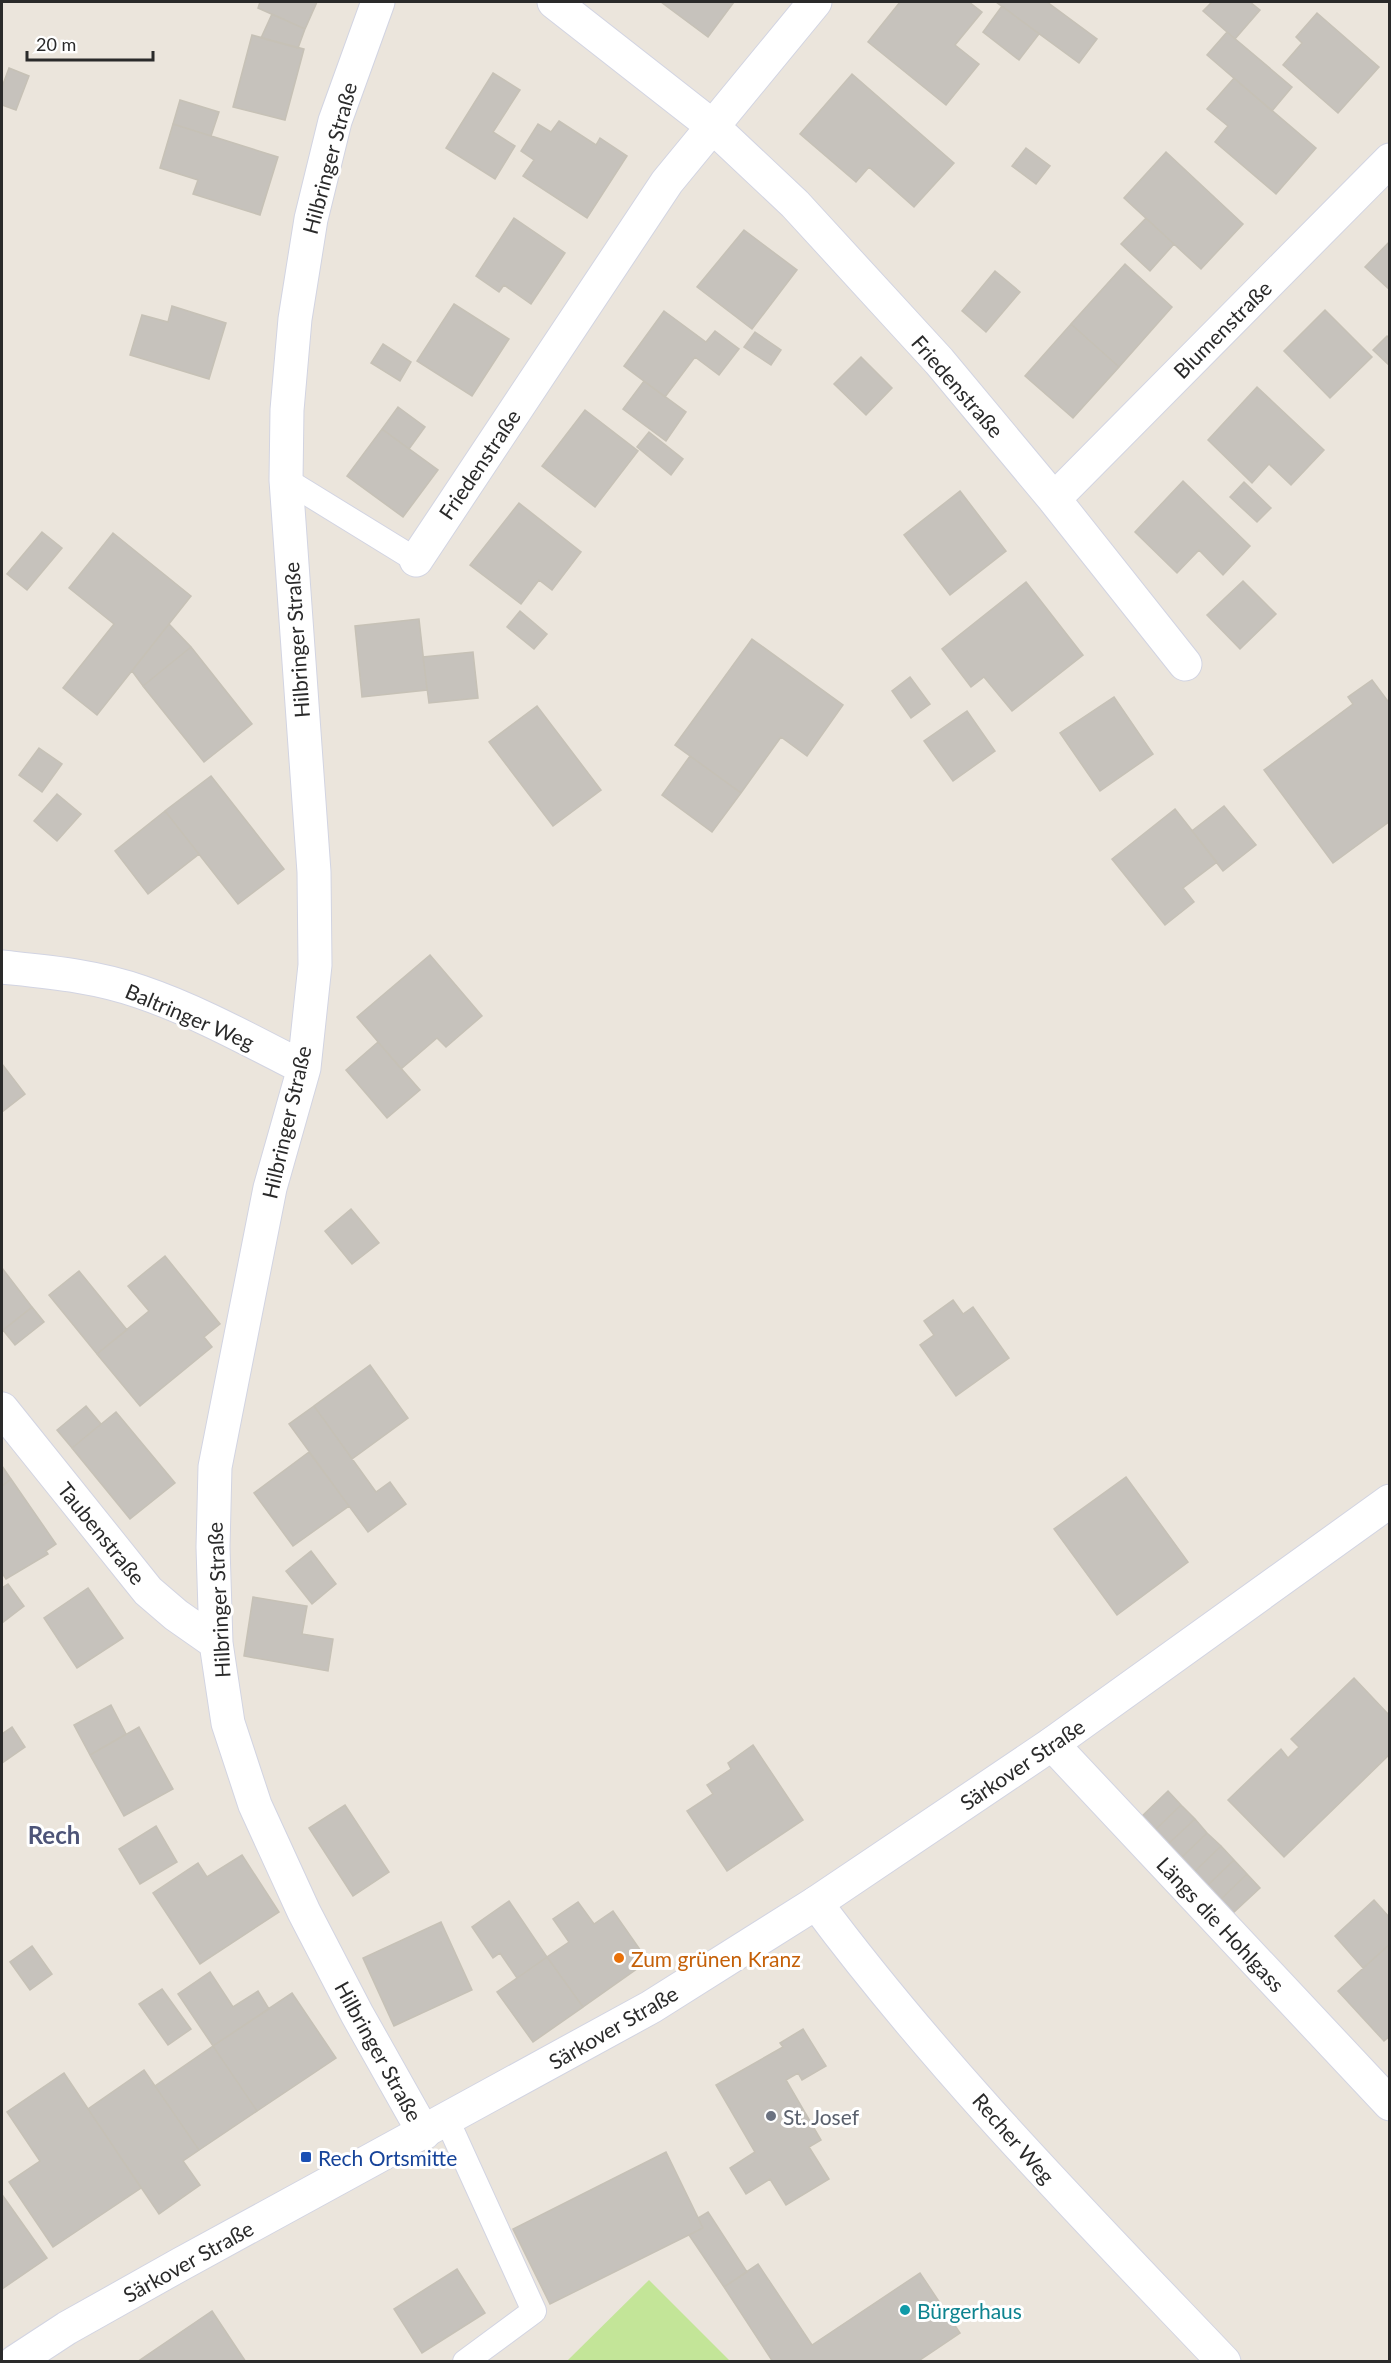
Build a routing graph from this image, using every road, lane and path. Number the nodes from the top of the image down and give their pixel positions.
1 (378, 2) edge
2 (554, 2) edge
3 (815, 2) edge
4 (711, 125) junction
5 (1389, 160) edge
6 (286, 480) junction
7 (1054, 499) junction
8 (416, 560) joint
9 (1185, 664) dead end
10 (2, 967) edge
11 (304, 1068) junction
12 (2, 1409) edge
13 (1389, 1501) edge
14 (216, 1644) junction
15 (1053, 1744) junction
16 (816, 1903) junction
17 (1389, 2104) edge
18 (435, 2126) junction
19 (15, 2361) edge
20 (465, 2361) edge
21 (1224, 2361) edge

1 - 6 street, Hilbringer Straße
2 - 4 street, Friedenstraße
3 - 4 street, Friedenstraße
4 - 7 street, Friedenstraße
4 - 8 street, Friedenstraße
5 - 7 street, Blumenstraße
6 - 8 lane, Friedenstraße
6 - 11 street, Hilbringer Straße
7 - 9 street, Friedenstraße
10 - 11 street, Baltringer Weg
11 - 14 street, Hilbringer Straße
12 - 14 street, Taubenstraße
13 - 15 street, Särkover Straße
14 - 18 street, Hilbringer Straße
15 - 16 street, Särkover Straße
15 - 17 street, Längs die Hohlgass
16 - 18 street, Särkover Straße
16 - 21 street, Recher Weg
18 - 19 street, Särkover Straße
18 - 20 lane

